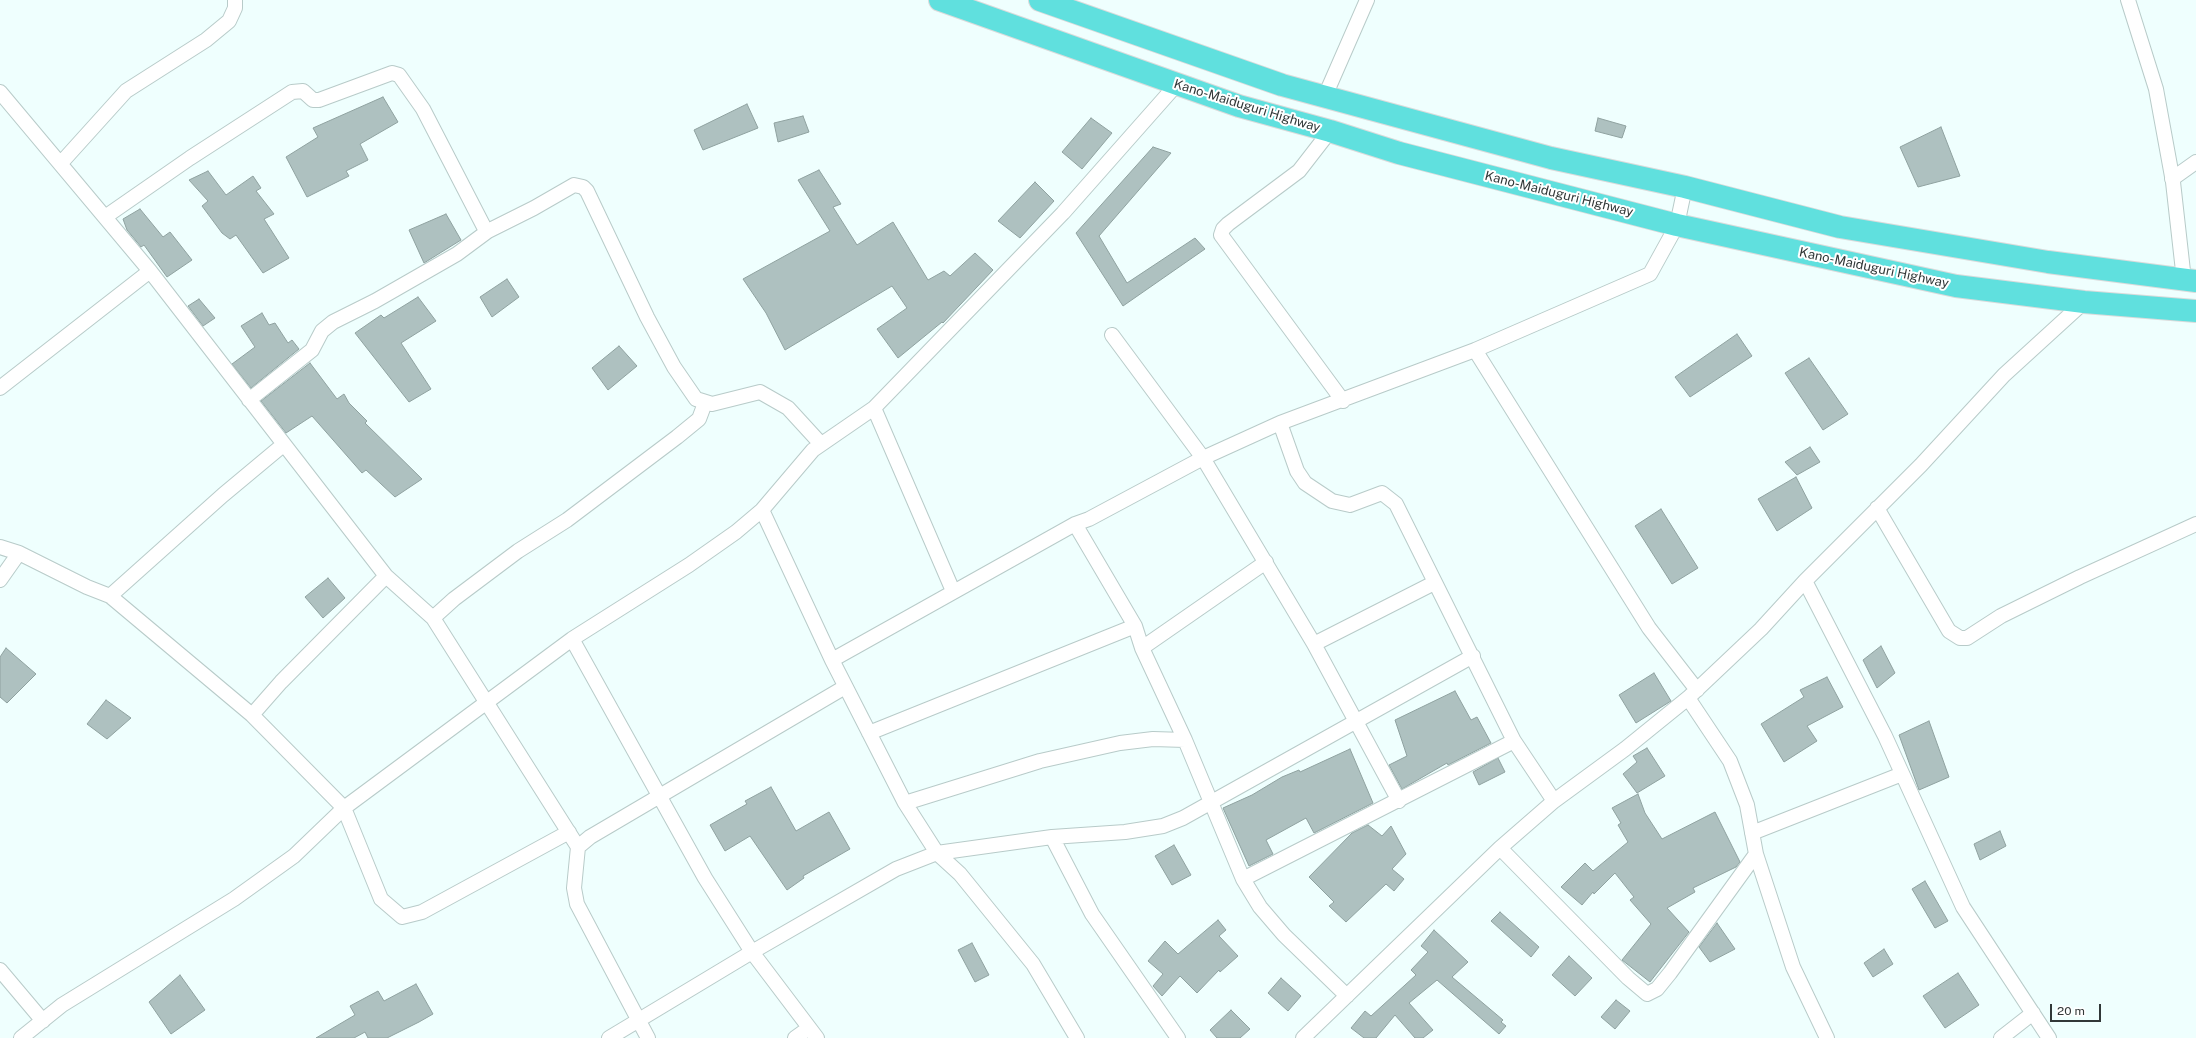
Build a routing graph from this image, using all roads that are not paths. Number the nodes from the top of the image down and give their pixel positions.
1 (235, 0) edge
2 (940, 0) edge
3 (1040, 0) edge
4 (1367, 0) edge
5 (2128, 0) edge
6 (1177, 84) junction
7 (0, 92) edge
8 (1325, 96) junction
9 (1330, 131) junction
10 (2196, 162) edge
11 (61, 163) junction
12 (2172, 180) junction
13 (1685, 187) junction
14 (105, 217) junction
15 (1678, 225) junction
16 (488, 231) junction
17 (150, 271) junction
18 (2190, 280) edge
19 (2084, 302) junction
20 (2196, 311) edge
21 (1112, 335) dead end
22 (1474, 350) junction
23 (0, 388) edge
24 (248, 400) junction
25 (1343, 401) junction
26 (705, 403) junction
27 (874, 408) junction
28 (1280, 423) junction
29 (821, 444) junction
30 (283, 445) junction
31 (1203, 458) junction
32 (1877, 508) junction
33 (762, 510) junction
34 (1075, 524) junction
35 (2196, 524) edge
36 (0, 548) edge
37 (19, 553) junction
38 (1266, 562) junction
39 (386, 576) junction
40 (0, 580) edge
41 (1805, 581) junction
42 (1434, 583) junction
43 (954, 592) junction
44 (110, 596) junction
45 (433, 618) junction
46 (1135, 626) junction
47 (572, 639) junction
48 (1314, 644) junction
49 (1142, 648) junction
50 (1473, 656) junction
51 (832, 660) junction
52 (845, 687) junction
53 (1692, 694) junction
54 (487, 702) junction
55 (252, 715) junction
56 (1356, 720) junction
57 (869, 733) junction
58 (1185, 740) junction
59 (1514, 741) junction
60 (1902, 774) junction
61 (660, 795) junction
62 (1399, 801) junction
63 (1554, 801) junction
64 (1212, 802) junction
65 (905, 803) junction
66 (344, 808) junction
67 (569, 832) junction
68 (1752, 833) junction
69 (1052, 837) junction
70 (578, 848) junction
71 (1500, 848) junction
72 (937, 852) junction
73 (1756, 854) junction
74 (1243, 879) junction
75 (752, 952) junction
76 (0, 970) edge
77 (1347, 996) junction
78 (2033, 1013) junction
79 (43, 1021) junction
80 (638, 1022) junction
81 (813, 1033) edge
82 (21, 1038) edge
83 (609, 1038) edge
84 (648, 1038) edge
85 (795, 1038) edge
86 (1077, 1038) edge
87 (1178, 1038) edge
88 (1303, 1038) edge
89 (1827, 1038) edge
90 (2001, 1038) edge
91 (2049, 1038) edge

1 - 11 street
2 - 6 highway, Kano-Maiduguri Highway
3 - 8 highway
4 - 8 street
5 - 12 street
6 - 9 highway, Kano-Maiduguri Highway
6 - 27 street
7 - 11 street
8 - 13 highway
9 - 15 highway, Kano-Maiduguri Highway
9 - 25 street
10 - 12 street
11 - 14 street
12 - 18 street
13 - 15 street
13 - 18 highway
14 - 16 street
14 - 17 street
15 - 19 highway, Kano-Maiduguri Highway
15 - 22 street
16 - 24 street
16 - 26 street
17 - 23 street
17 - 24 street
19 - 20 highway, Kano-Maiduguri Highway
19 - 32 street
21 - 31 street
22 - 25 street
22 - 53 street
24 - 30 street
25 - 28 street
26 - 29 street
26 - 45 street
27 - 29 street
27 - 43 street
28 - 31 street
28 - 42 street
29 - 33 street
30 - 39 street
30 - 44 street
31 - 34 street
31 - 38 street
32 - 35 street
32 - 41 street
33 - 47 street
33 - 51 street
34 - 43 street
34 - 46 street
36 - 37 street
37 - 40 street
37 - 44 street
38 - 48 street
38 - 49 street
39 - 45 street
39 - 55 street
41 - 53 street
41 - 60 street
42 - 48 street
42 - 50 street
43 - 51 street
44 - 55 street
45 - 54 street
46 - 49 street
46 - 57 street
47 - 54 street
47 - 61 street
48 - 56 street
49 - 58 street
50 - 56 street
50 - 59 street
51 - 52 street
52 - 57 street
52 - 61 street
53 - 63 street
53 - 68 street
54 - 66 street
54 - 67 street
55 - 66 street
56 - 62 street
56 - 64 street
57 - 65 street
58 - 64 street
58 - 65 street
59 - 62 street
59 - 63 street
60 - 68 street
60 - 78 street
61 - 70 street
61 - 75 street
62 - 74 street
63 - 71 street
64 - 69 street
64 - 74 street
65 - 72 street
66 - 67 street
66 - 79 street
67 - 70 street
68 - 73 street
69 - 72 street
69 - 87 street
70 - 80 street
71 - 73 street
71 - 77 street
72 - 75 street
72 - 86 street
73 - 89 street
74 - 77 street
75 - 80 street
75 - 81 street
76 - 79 street
77 - 88 street
78 - 90 street
78 - 91 street
79 - 82 street
80 - 83 street
80 - 84 street
81 - 85 street

